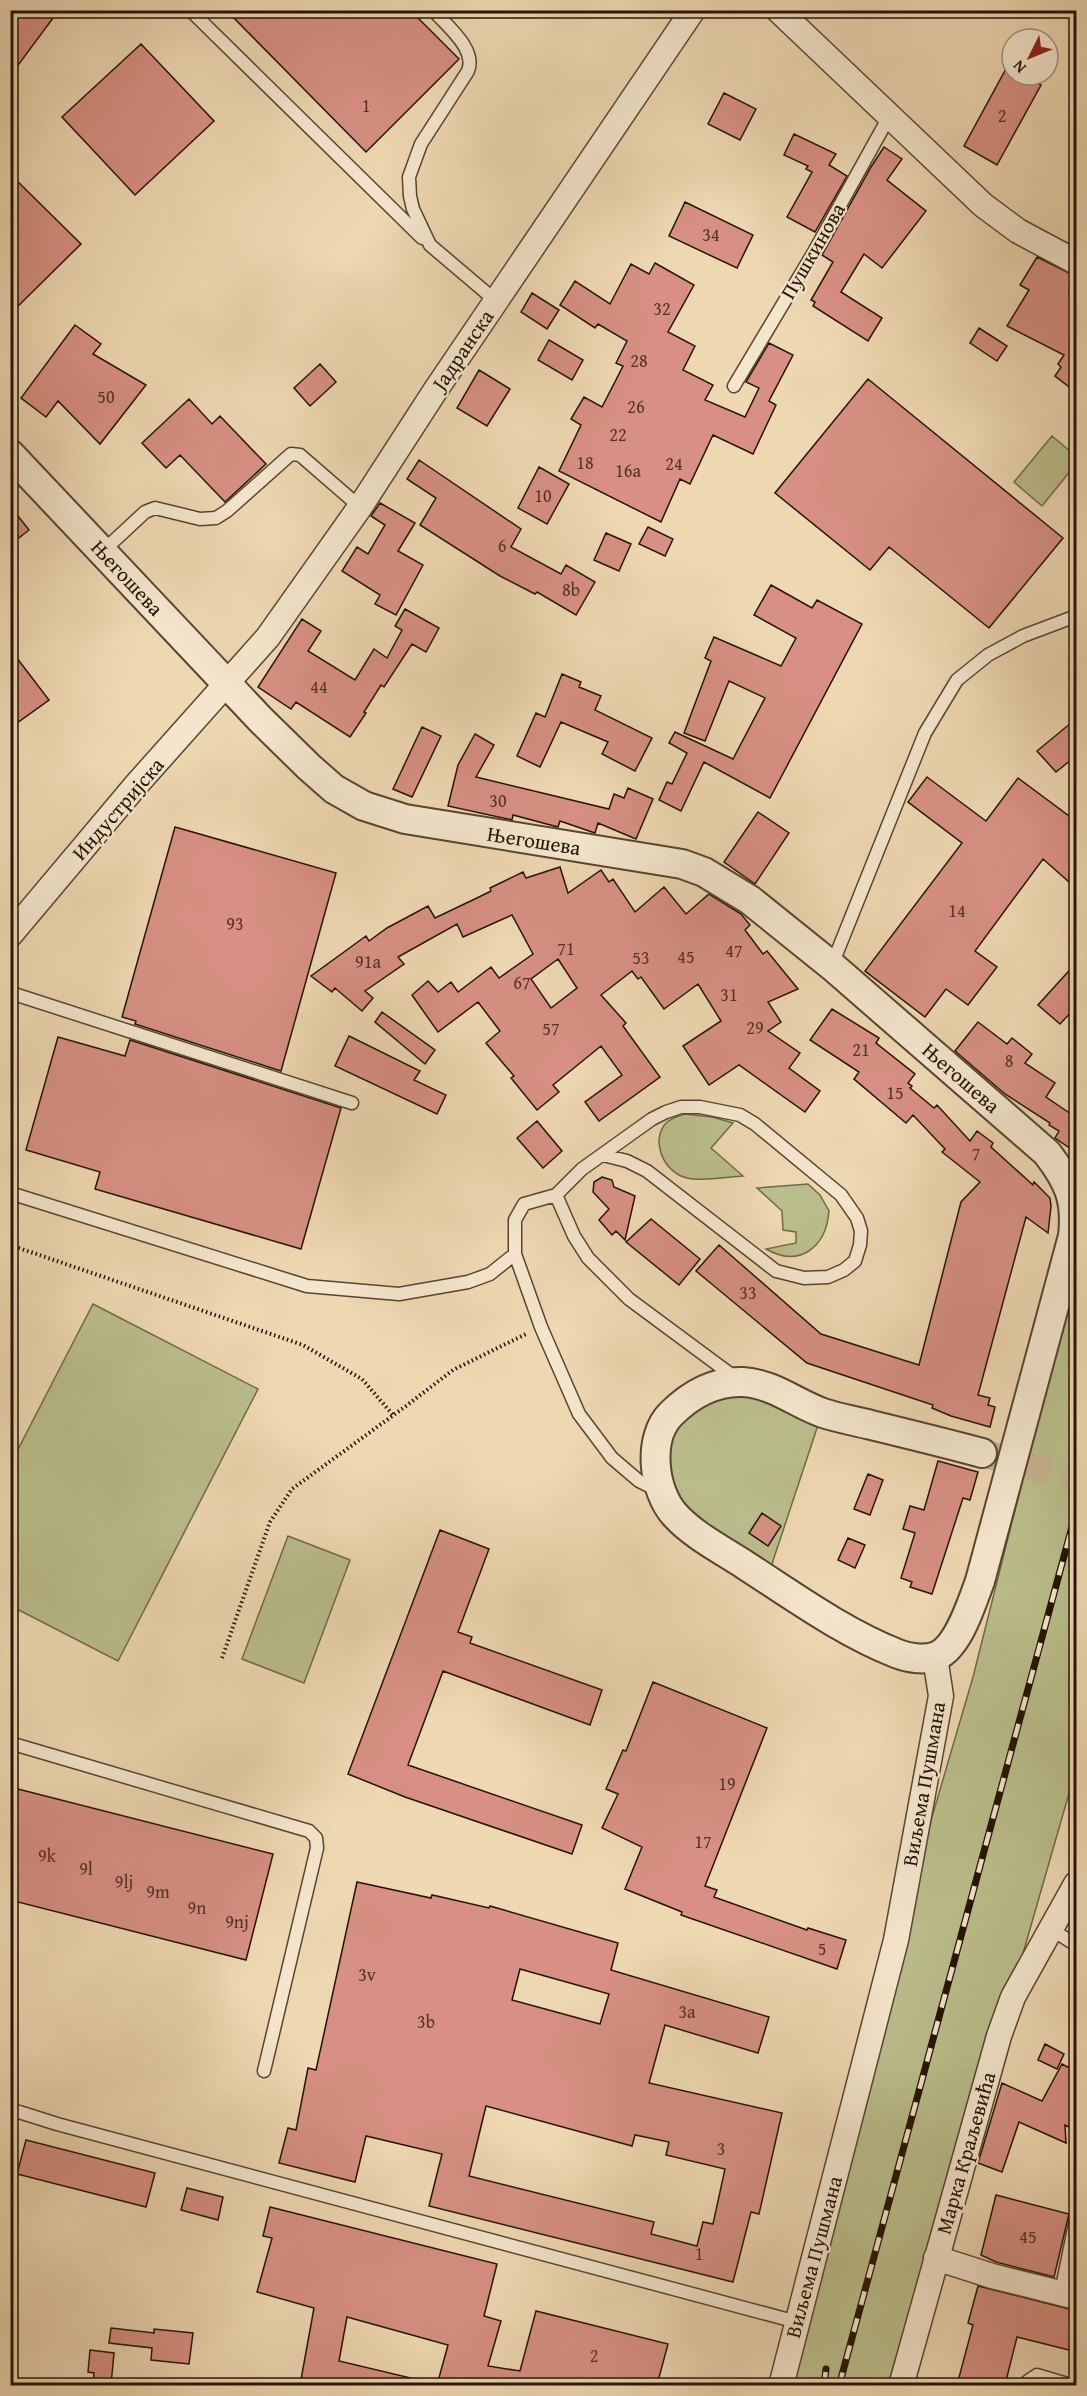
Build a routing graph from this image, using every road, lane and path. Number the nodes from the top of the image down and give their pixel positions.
1 (190, 10) edge
2 (433, 10) edge
3 (693, 10) edge
4 (778, 10) edge
5 (890, 115) junction
6 (430, 245) junction
7 (1077, 262) edge
8 (496, 301) junction
9 (734, 386) dead end
10 (10, 454) edge
11 (360, 507) junction
12 (102, 552) junction
13 (1077, 616) edge
14 (227, 684) junction
15 (10, 935) edge
16 (832, 966) junction
17 (11, 994) edge
18 (352, 1103) dead end
19 (603, 1155) junction
20 (10, 1193) edge
21 (556, 1195) junction
22 (1075, 1201) edge
23 (10, 1245) edge
24 (515, 1254) junction
25 (541, 1327) junction
26 (742, 1382) junction
27 (393, 1416) junction
28 (982, 1453) tunnel mouth
29 (660, 1492) junction
30 (935, 1657) junction
31 (222, 1658) dead end
32 (10, 1743) edge
33 (1077, 1884) edge
34 (1051, 1929) junction
35 (1077, 1945) edge
36 (264, 2071) dead end
37 (10, 2106) edge
38 (1077, 2218) edge
39 (936, 2258) junction
40 (1069, 2294) edge
41 (797, 2322) junction
42 (781, 2385) edge
43 (901, 2385) edge
44 (1027, 2385) edge
45 (1074, 2385) edge

1 - 6 lane
2 - 6 lane
3 - 8 street, Јадранска
4 - 5 street
5 - 7 street
5 - 9 lane, Пушкинова
6 - 8 lane
8 - 11 street, Јадранска
10 - 12 street, Његошева
11 - 12 lane
11 - 14 street, Јадранска
12 - 14 street, Његошева
13 - 16 lane
14 - 15 street, Индустријска
14 - 16 street, Његошева
16 - 22 street, Његошева
17 - 18 lane
19 - 19 lane
19 - 21 lane
20 - 24 lane
21 - 24 lane
21 - 26 lane
22 - 30 street
23 - 27 path
24 - 25 lane
25 - 27 path
25 - 29 lane
26 - 28 street
26 - 29 street
27 - 31 path
29 - 30 street
30 - 41 street, Виљема Пушмана
32 - 36 lane
33 - 34 street, Марка Краљевића
34 - 35 lane
34 - 39 street, Марка Краљевића
37 - 41 lane
38 - 40 lane
39 - 40 street
39 - 43 street, Марка Краљевића
41 - 42 street, Виљема Пушмана
44 - 45 lane

